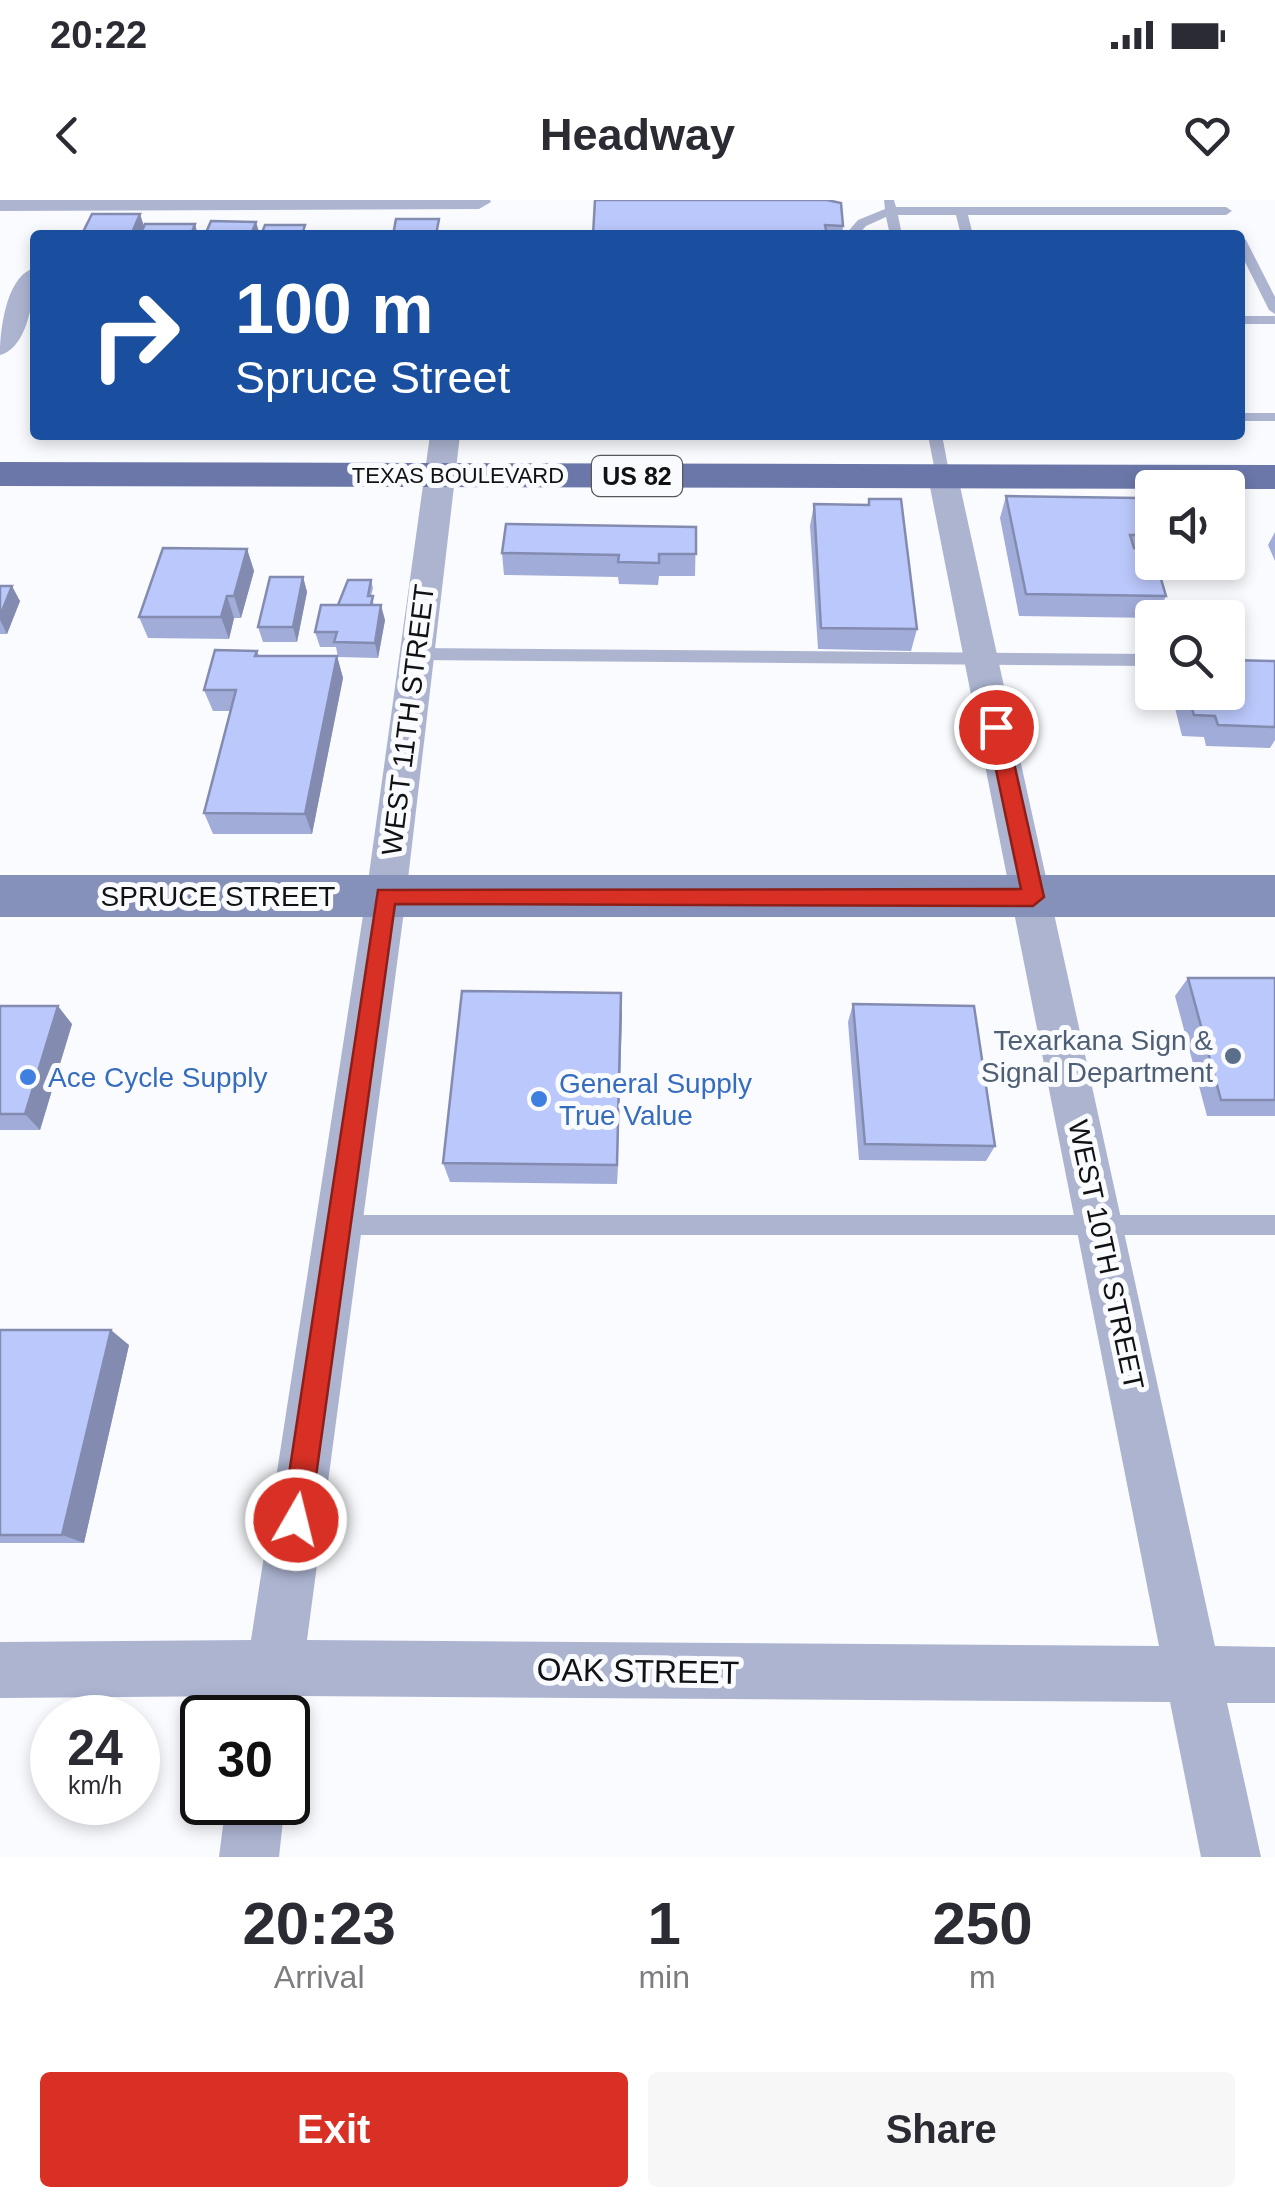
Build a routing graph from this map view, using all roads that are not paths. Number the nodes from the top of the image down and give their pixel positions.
1 (479, 201) edge
2 (72, 202) edge
3 (0, 203) edge
4 (890, 206) edge
5 (1090, 206) edge
6 (1223, 206) edge
7 (961, 211) junction
8 (58, 230) edge
9 (475, 230) edge
10 (856, 230) edge
11 (966, 230) edge
12 (1235, 230) edge
13 (1245, 247) edge
14 (1269, 282) edge
15 (30, 286) edge
16 (1275, 310) edge
17 (1245, 320) edge
18 (1275, 320) edge
19 (0, 347) edge
20 (1245, 417) edge
21 (1275, 417) edge
22 (442, 455) edge
23 (939, 456) edge
24 (0, 474) edge
25 (1275, 477) edge
26 (416, 654) junction
27 (982, 659) junction
28 (1135, 660) edge
29 (0, 896) edge
30 (386, 896) junction
31 (1275, 896) edge
32 (1033, 897) junction
33 (338, 1225) junction
34 (1275, 1225) edge
35 (1100, 1226) junction
36 (0, 1670) edge
37 (1275, 1675) edge
38 (1193, 1676) junction
39 (271, 1692) edge
40 (253, 1825) edge
41 (249, 1857) edge
42 (1231, 1857) edge

1 - 2 street
1 - 9 street
2 - 3 street
2 - 8 street
4 - 7 lane
4 - 10 lane
5 - 6 lane
5 - 7 lane
6 - 12 lane
7 - 11 lane
13 - 14 lane
14 - 16 lane
15 - 19 street
17 - 18 lane
20 - 21 lane
22 - 23 main road, TEXAS BOULEVARD / US 82
22 - 24 main road, TEXAS BOULEVARD / US 82
22 - 26 street, WEST 11TH STREET
23 - 25 main road, TEXAS BOULEVARD / US 82
23 - 27 street, WEST 10TH STREET
26 - 27 lane
26 - 30 street, WEST 11TH STREET
27 - 28 lane
27 - 32 street, WEST 10TH STREET
29 - 30 street, SPRUCE STREET
30 - 32 street, SPRUCE STREET
30 - 33 street, WEST 11TH STREET
31 - 32 street, SPRUCE STREET
32 - 35 street, WEST 10TH STREET
33 - 35 lane
33 - 39 street, WEST 11TH STREET
34 - 35 lane
35 - 38 street, WEST 10TH STREET
36 - 39 street, OAK STREET
37 - 38 street, OAK STREET
38 - 39 street, OAK STREET
38 - 42 street, WEST 10TH STREET
40 - 41 street

